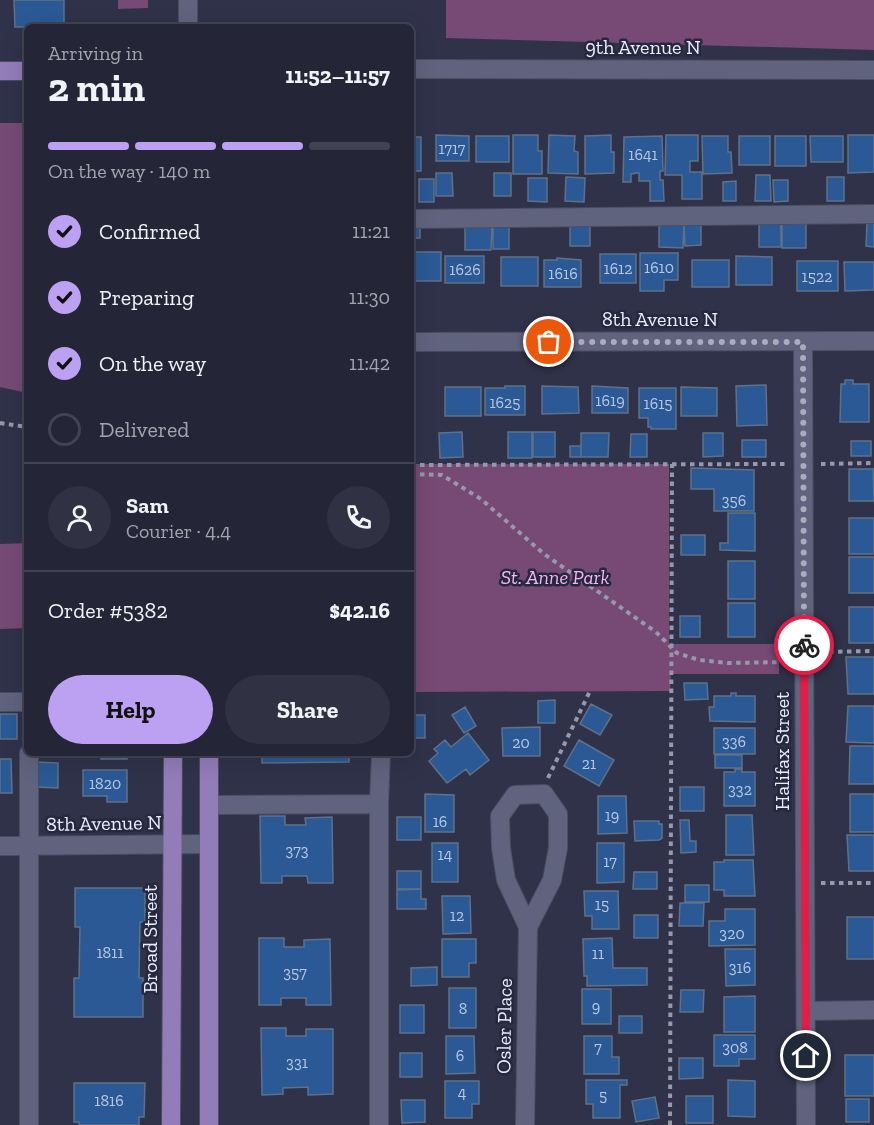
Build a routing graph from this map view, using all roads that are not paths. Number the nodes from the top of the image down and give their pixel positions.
1 (188, 0) edge
2 (188, 24) edge
3 (414, 69) edge
4 (24, 70) edge
5 (874, 70) edge
6 (0, 71) edge
7 (874, 214) edge
8 (414, 219) edge
9 (874, 341) edge
10 (414, 342) edge
11 (803, 342) junction
12 (0, 702) edge
13 (24, 702) edge
14 (29, 756) edge
15 (173, 756) edge
16 (209, 756) edge
17 (381, 756) edge
18 (379, 804) junction
19 (209, 805) junction
20 (173, 844) junction
21 (209, 844) junction
22 (0, 846) edge
23 (29, 846) junction
24 (528, 927) junction
25 (874, 1010) edge
26 (806, 1011) junction
27 (29, 1125) edge
28 (171, 1125) edge
29 (209, 1125) edge
30 (379, 1125) edge
31 (525, 1125) edge
32 (806, 1125) edge

1 - 2 street
3 - 5 street, 9th Avenue N
4 - 6 main road
7 - 8 street
9 - 11 street, 8th Avenue N
10 - 11 street, 8th Avenue N
11 - 26 street, Halifax Street
12 - 13 street
14 - 23 street
15 - 20 main road, Broad Street
16 - 19 main road
17 - 18 street
18 - 19 street
18 - 30 street
19 - 21 main road
20 - 21 street, 8th Avenue N
20 - 23 street, 8th Avenue N
20 - 28 main road, Broad Street
21 - 29 main road
22 - 23 street, 8th Avenue N
23 - 27 street
24 - 24 street, Osler Place
24 - 31 street, Osler Place
25 - 26 street
26 - 32 street, Halifax Street

